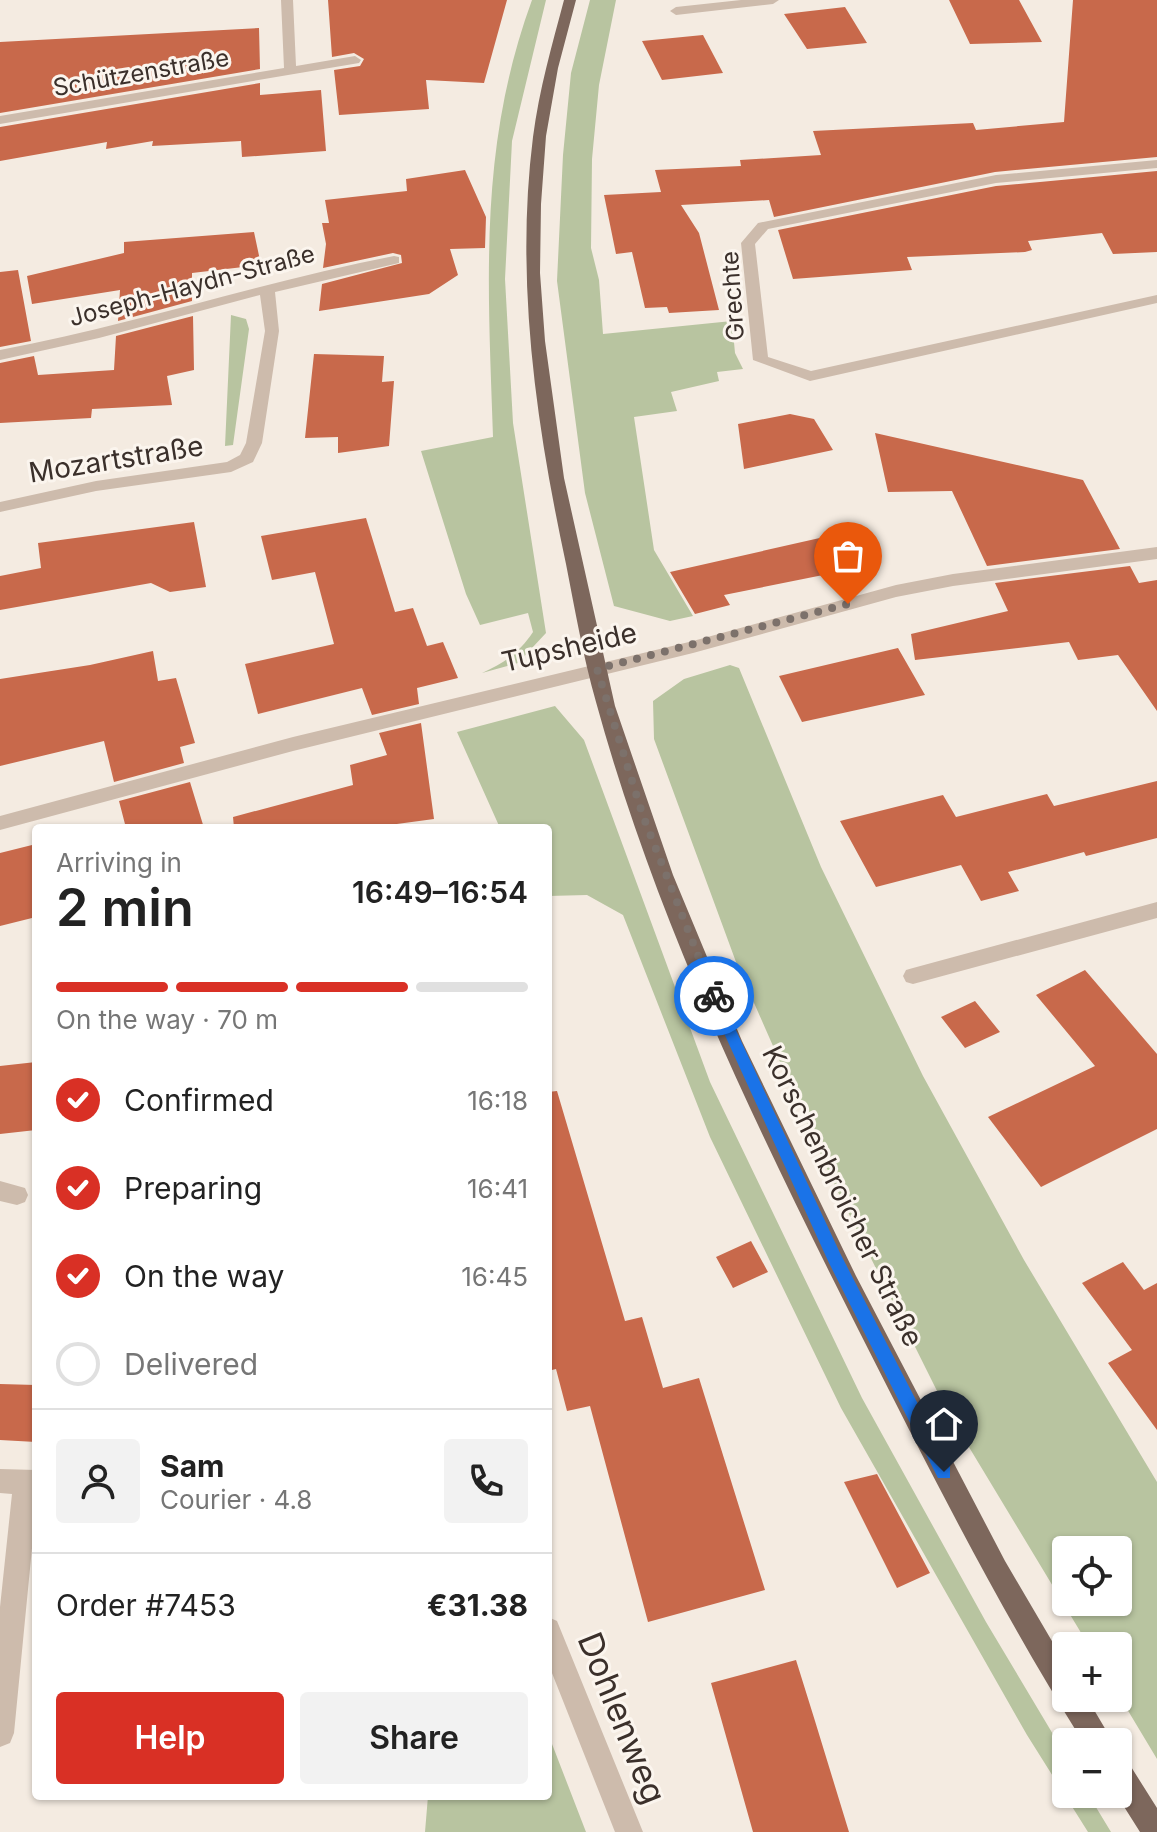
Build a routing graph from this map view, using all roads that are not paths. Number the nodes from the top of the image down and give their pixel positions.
1 (287, 0) edge
2 (570, 0) edge
3 (773, 0) edge
4 (676, 11) dead end
5 (355, 60) dead end
6 (290, 70) junction
7 (0, 120) edge
8 (1157, 164) edge
9 (394, 260) dead end
10 (267, 289) junction
11 (1157, 299) edge
12 (0, 355) edge
13 (0, 507) edge
14 (1157, 553) edge
15 (597, 669) junction
16 (0, 823) edge
17 (1157, 910) edge
18 (913, 976) dead end
19 (21, 1482) edge
20 (552, 1640) edge
21 (1052, 1668) edge
22 (0, 1733) edge
23 (1132, 1794) edge
24 (629, 1832) edge
25 (1156, 1832) edge

1 - 6 street
2 - 15 main road, Korschenbroicher Straße
3 - 4 street
5 - 6 street, Schützenstraße
6 - 7 street, Schützenstraße
8 - 11 street, Grechte
9 - 10 street, Joseph-Haydn-Straße
10 - 12 street, Joseph-Haydn-Straße
10 - 13 street, Mozartstraße
14 - 15 street, Tupsheide
15 - 16 street, Tupsheide
15 - 21 main road, Korschenbroicher Straße
17 - 18 street
19 - 22 street
20 - 24 street, Dohlenweg
23 - 25 main road

